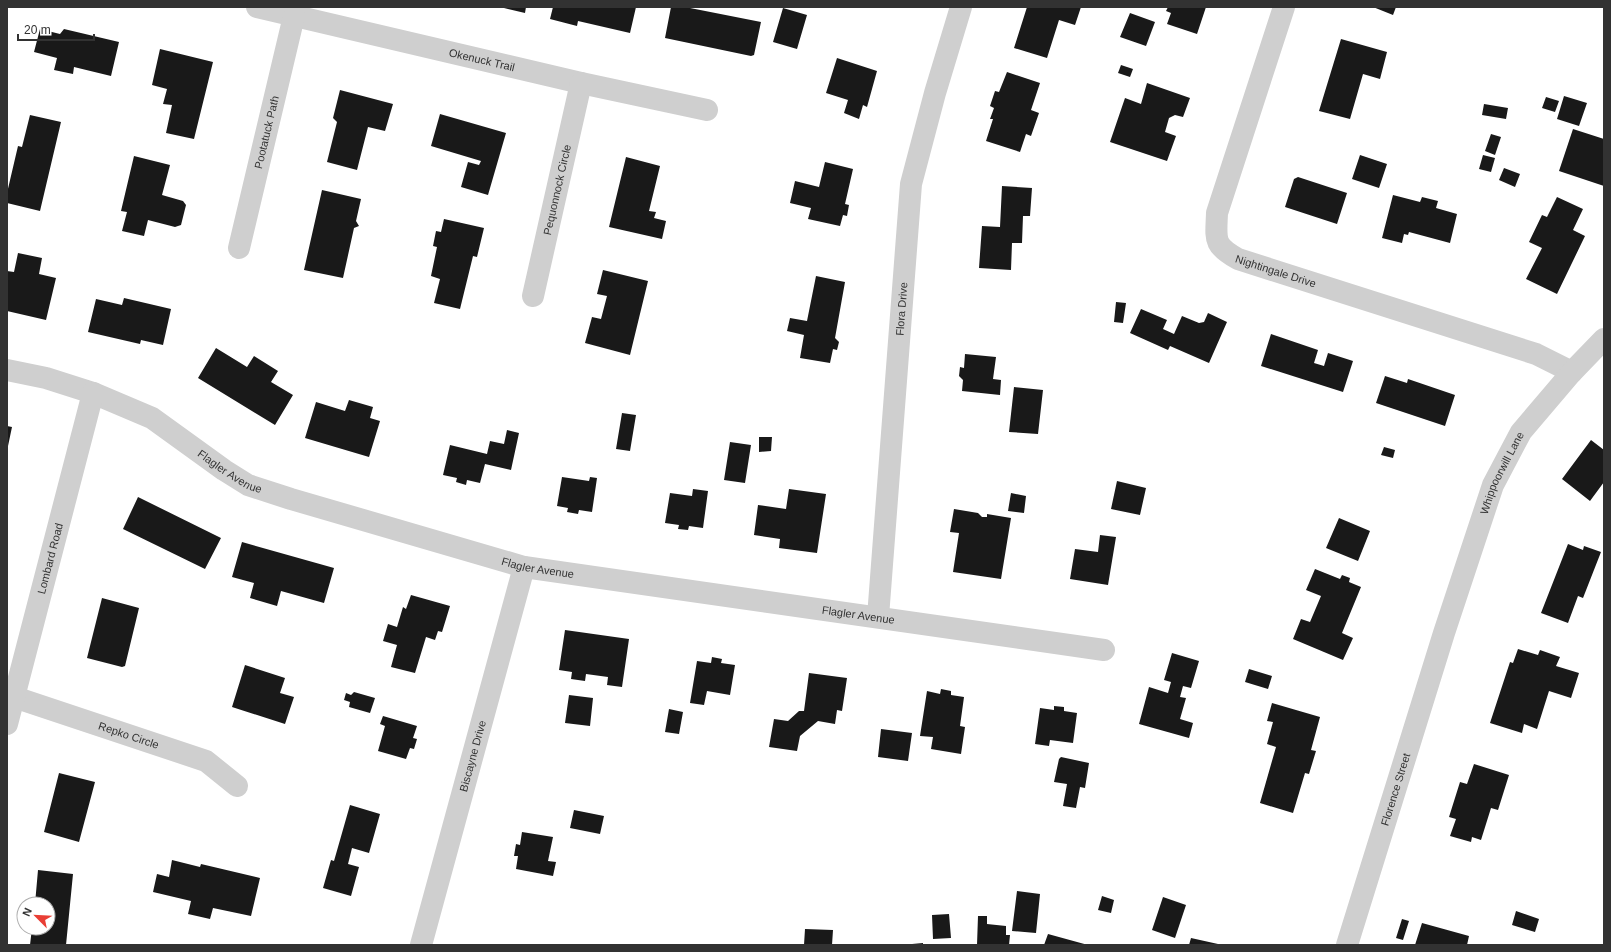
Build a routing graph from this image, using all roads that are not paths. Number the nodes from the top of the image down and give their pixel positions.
1 (962, 7) edge
2 (1284, 7) edge
3 (267, 8) edge
4 (294, 16) junction
5 (581, 83) junction
6 (707, 110) dead end
7 (239, 248) dead end
8 (533, 296) dead end
9 (1604, 339) edge
10 (7, 370) edge
11 (1572, 372) junction
12 (93, 393) junction
13 (524, 567) junction
14 (878, 617) junction
15 (1444, 633) joint
16 (1104, 650) dead end
17 (14, 696) junction
18 (7, 724) edge
19 (237, 786) dead end
20 (421, 945) edge
21 (1347, 945) edge

1 - 14 street, Flora Drive
2 - 11 street, Nightingale Drive
3 - 4 street, Okenuck Trail
4 - 5 street, Okenuck Trail
4 - 7 street, Pootatuck Path
5 - 6 street, Okenuck Trail
5 - 8 street, Pequonnock Circle
9 - 11 street, Whippoorwill Lane
10 - 12 street, Flagler Avenue
11 - 15 street, Whippoorwill Lane
12 - 13 street, Flagler Avenue
12 - 17 street, Lombard Road
13 - 14 street, Flagler Avenue
13 - 20 street, Biscayne Drive
14 - 16 street, Flagler Avenue
15 - 21 street, Florence Street
17 - 18 street, Lombard Road
17 - 19 street, Repko Circle

